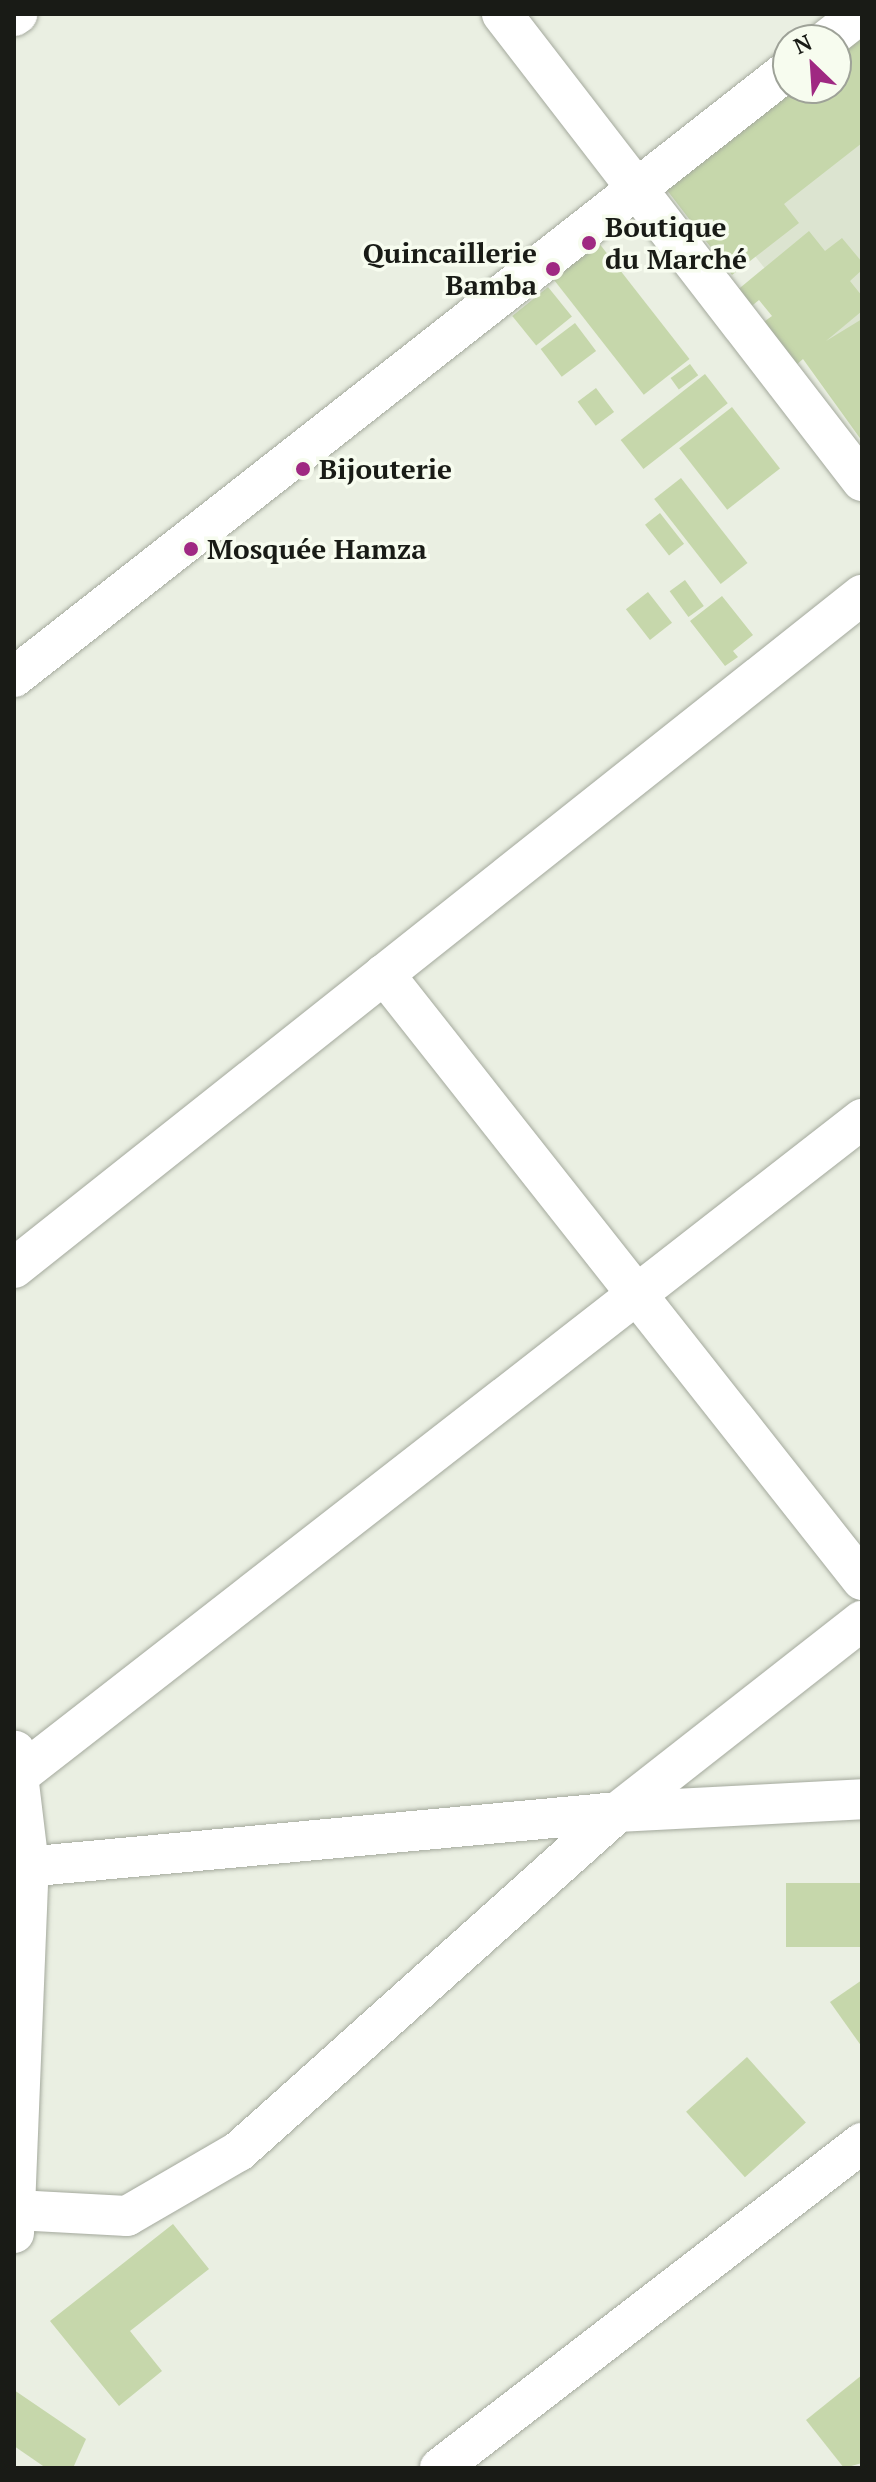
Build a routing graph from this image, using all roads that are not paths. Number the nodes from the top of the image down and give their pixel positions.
1 (502, 14) edge
2 (772, 83) edge
3 (637, 188) junction
4 (862, 481) edge
5 (862, 595) edge
6 (14, 677) edge
7 (384, 974) junction
8 (862, 1119) edge
9 (14, 1268) edge
10 (637, 1294) junction
11 (862, 1580) edge
12 (862, 1621) edge
13 (16, 1762) edge
14 (862, 1799) edge
15 (618, 1812) junction
16 (22, 1867) edge
17 (862, 2143) edge
18 (15, 2222) edge
19 (440, 2468) edge

1 - 3 street
2 - 3 street
3 - 4 street
3 - 6 street
5 - 7 street
7 - 9 street
7 - 10 street
8 - 10 street
10 - 11 street
10 - 13 street
12 - 15 street
13 - 16 street
14 - 15 street
15 - 16 street
15 - 18 street
16 - 18 street
17 - 19 street

